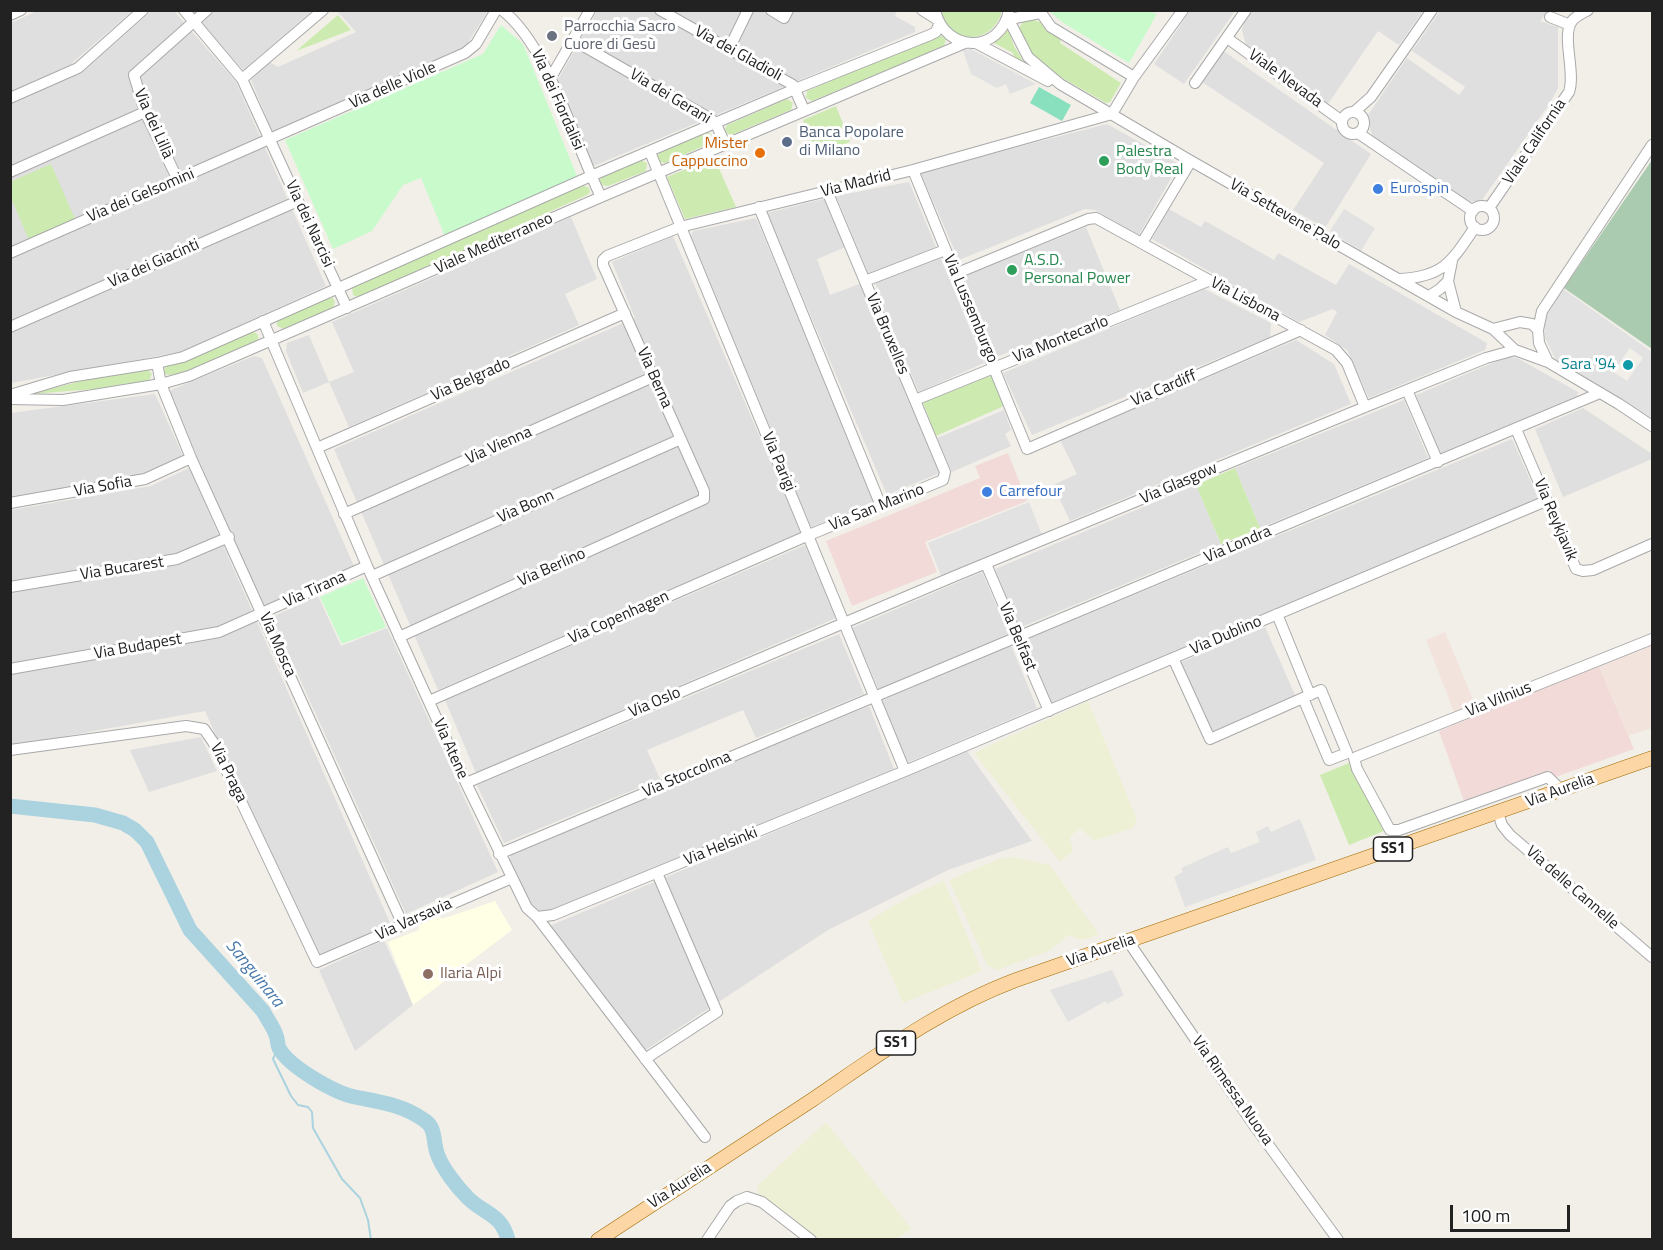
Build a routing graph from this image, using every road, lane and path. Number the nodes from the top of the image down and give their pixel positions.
1 (21, 10) edge
2 (143, 10) edge
3 (184, 10) edge
4 (207, 10) edge
5 (323, 10) edge
6 (496, 10) edge
7 (502, 10) edge
8 (590, 10) edge
9 (660, 10) edge
10 (748, 10) edge
11 (771, 10) edge
12 (788, 10) edge
13 (922, 10) edge
14 (1183, 10) edge
15 (1246, 10) edge
16 (1432, 10) edge
17 (1588, 10) edge
18 (1040, 12) edge
19 (10, 15) edge
20 (1008, 16) edge
21 (1550, 17) dead end
22 (937, 18) edge
23 (194, 22) junction
24 (1570, 25) junction
25 (1227, 38) junction
26 (573, 40) junction
27 (971, 43) junction
28 (729, 49) junction
29 (1134, 77) junction
30 (242, 79) junction
31 (550, 79) junction
32 (1196, 83) dead end
33 (1060, 84) junction
34 (795, 89) junction
35 (10, 98) edge
36 (804, 110) junction
37 (145, 112) junction
38 (1112, 114) junction
39 (1342, 121) junction
40 (1360, 122) junction
41 (716, 124) junction
42 (271, 140) junction
43 (725, 144) junction
44 (1653, 145) edge
45 (650, 152) junction
46 (1191, 161) junction
47 (913, 170) junction
48 (10, 172) edge
49 (658, 174) junction
50 (591, 176) junction
51 (178, 180) junction
52 (827, 191) junction
53 (601, 197) junction
54 (298, 201) junction
55 (759, 207) junction
56 (1489, 208) junction
57 (1473, 211) junction
58 (680, 227) junction
59 (1475, 227) junction
60 (1142, 243) junction
61 (945, 250) junction
62 (10, 253) edge
63 (604, 259) joint
64 (1452, 261) junction
65 (1435, 272) junction
66 (955, 274) junction
67 (1399, 279) junction
68 (865, 280) junction
69 (1208, 281) junction
70 (1448, 281) junction
71 (339, 288) junction
72 (1429, 296) junction
73 (347, 308) junction
74 (1542, 310) junction
75 (1456, 312) junction
76 (625, 313) junction
77 (263, 321) junction
78 (1520, 323) junction
79 (10, 327) edge
80 (1493, 329) junction
81 (1301, 330) junction
82 (1538, 330) junction
83 (273, 341) junction
84 (1539, 342) junction
85 (1516, 349) junction
86 (157, 363) junction
87 (1548, 363) junction
88 (994, 368) junction
89 (653, 377) junction
90 (161, 384) junction
91 (1407, 390) junction
92 (1600, 393) junction
93 (10, 397) edge
94 (915, 400) junction
95 (1365, 406) junction
96 (1653, 426) edge
97 (1516, 429) junction
98 (681, 439) junction
99 (317, 448) junction
100 (1027, 449) joint
101 (192, 458) junction
102 (1438, 462) junction
103 (945, 478) joint
104 (705, 498) joint
105 (1546, 501) junction
106 (10, 503) edge
107 (881, 506) junction
108 (345, 514) junction
109 (808, 535) junction
110 (229, 537) junction
111 (1653, 544) edge
112 (986, 564) junction
113 (369, 571) junction
114 (10, 587) edge
115 (262, 613) junction
116 (1277, 614) junction
117 (845, 624) junction
118 (399, 637) junction
119 (1017, 638) junction
120 (1653, 639) edge
121 (1173, 658) junction
122 (10, 669) edge
123 (875, 696) junction
124 (1306, 696) junction
125 (429, 701) junction
126 (1049, 711) junction
127 (10, 750) edge
128 (1351, 755) junction
129 (1653, 758) edge
130 (905, 771) junction
131 (466, 783) junction
132 (1561, 790) junction
133 (1498, 813) junction
134 (499, 854) junction
135 (657, 873) junction
136 (512, 878) junction
137 (537, 917) junction
138 (403, 926) junction
139 (1128, 942) junction
140 (1653, 957) edge
141 (317, 962) joint
142 (645, 1059) junction
143 (705, 1137) dead end
144 (598, 1239) edge
145 (707, 1239) edge
146 (811, 1239) edge
147 (1338, 1239) edge

1 - 19 street
2 - 35 street
3 - 23 street, Via dei Narcisi
4 - 23 street
5 - 30 street
6 - 42 street, Via delle Viole
7 - 31 street, Via dei Fiordalisi
8 - 26 street
9 - 28 street, Via dei Gladioli
10 - 28 street
11 - 12 street
13 - 22 street
14 - 29 street
15 - 25 street
16 - 40 street
17 - 24 street
18 - 20 street
18 - 29 street
20 - 27 street, Viale Mediterraneo
20 - 33 street, Via Settevene Palo
21 - 24 street
22 - 27 street, Via Settevene Palo
22 - 34 street, Viale Mediterraneo
23 - 30 street, Via dei Narcisi
23 - 37 street, Via dei Lillà
24 - 56 street, Viale California
25 - 32 street
25 - 39 street, Viale Nevada
26 - 31 street
26 - 41 street, Via dei Gerani
27 - 33 street, Via Settevene Palo
27 - 36 street, Viale Mediterraneo
28 - 34 street, Via dei Gladioli
29 - 38 street
30 - 42 street, Via dei Narcisi
31 - 50 street, Via dei Fiordalisi
33 - 38 street, Via Settevene Palo
34 - 36 street, Via dei Gladioli
34 - 41 street, Viale Mediterraneo
36 - 43 street, Viale Mediterraneo
37 - 48 street
37 - 51 street, Via dei Lillà
38 - 46 street, Via Settevene Palo
38 - 47 street, Via Madrid
39 - 40 street
39 - 40 street, Viale Nevada
40 - 57 street
41 - 43 street, Via dei Gerani
41 - 45 street, Viale Mediterraneo
42 - 51 street, Via dei Gelsomini
42 - 54 street, Via dei Narcisi
43 - 49 street, Viale Mediterraneo
44 - 74 street
45 - 49 street, Via Parigi
45 - 50 street, Viale Mediterraneo
46 - 60 street
46 - 67 street, Via Settevene Palo
47 - 52 street, Via Madrid
47 - 61 street, Via Lussemburgo
49 - 53 street, Viale Mediterraneo
49 - 58 street, Via Parigi
50 - 53 street, Via dei Fiordalisi
50 - 71 street, Viale Mediterraneo
51 - 62 street, Via dei Gelsomini
52 - 55 street, Via Madrid
52 - 68 street, Via Bruxelles
53 - 73 street, Viale Mediterraneo
54 - 71 street, Via dei Narcisi
54 - 79 street, Via dei Giacinti
55 - 58 street, Via Madrid
55 - 107 street
56 - 57 street
56 - 59 street
57 - 59 street
58 - 63 street, Via Madrid
58 - 109 street, Via Parigi
59 - 64 street
60 - 66 street, Via Lisbona
60 - 69 street, Via Lisbona
61 - 66 street, Via Lussemburgo
61 - 68 street
63 - 76 street, Via Berna
64 - 65 street
64 - 70 street
65 - 67 street
65 - 72 street
66 - 88 street, Via Lussemburgo
67 - 72 street, Via Settevene Palo
68 - 94 street, Via Bruxelles
69 - 81 street, Via Lisbona
69 - 88 street, Via Montecarlo
70 - 72 street
70 - 75 street
71 - 73 street, Via dei Narcisi
71 - 77 street, Viale Mediterraneo
72 - 75 street, Via Settevene Palo
73 - 83 street, Viale Mediterraneo
74 - 78 street
74 - 82 street
75 - 80 street, Via Settevene Palo
76 - 89 street, Via Berna
76 - 99 street, Via Belgrado
77 - 83 street, Via Atene
77 - 86 street, Viale Mediterraneo
78 - 80 street
78 - 82 street
78 - 85 street
80 - 85 street, Via Settevene Palo
81 - 95 street, Via Lisbona
81 - 100 street, Via Cardiff
82 - 84 street
83 - 90 street, Viale Mediterraneo
83 - 99 street, Via Atene
84 - 85 street
84 - 87 street
85 - 87 street, Via Settevene Palo
85 - 91 street, Via Glasgow
86 - 90 street, Via Mosca
86 - 93 street, Viale Mediterraneo
87 - 92 street, Via Settevene Palo
88 - 94 street, Via Montecarlo
88 - 100 street, Via Lussemburgo
89 - 98 street, Via Berna
89 - 108 street, Via Vienna
90 - 93 street, Viale Mediterraneo
90 - 101 street, Via Mosca
91 - 95 street, Via Glasgow
91 - 102 street
92 - 96 street, Via Settevene Palo
92 - 97 street, Via Londra
94 - 103 street, Via Bruxelles
95 - 112 street, Via Glasgow
97 - 102 street, Via Londra
97 - 105 street, Via Reykjavik
98 - 104 street, Via Berna
98 - 113 street, Via Bonn
99 - 108 street, Via Atene
101 - 106 street, Via Sofia
101 - 110 street, Via Mosca
102 - 119 street, Via Londra
103 - 107 street, Via San Marino
104 - 118 street, Via Berlino
105 - 111 street, Via Reykjavik
105 - 116 street, Via Dublino
107 - 109 street, Via San Marino
108 - 113 street, Via Atene
109 - 117 street, Via Parigi
109 - 125 street, Via Copenhagen
110 - 114 street, Via Bucarest
110 - 115 street, Via Mosca
112 - 117 street, Via Glasgow
112 - 119 street, Via Belfast
113 - 115 street, Via Tirana
113 - 118 street, Via Atene
115 - 122 street, Via Budapest
115 - 138 street, Via Mosca
116 - 121 street, Via Dublino
116 - 124 street
117 - 123 street, Via Parigi
117 - 131 street, Via Oslo
118 - 125 street, Via Atene
119 - 123 street, Via Londra
119 - 126 street, Via Belfast
120 - 128 street, Via Vilnius
121 - 124 street
121 - 126 street, Via Dublino
123 - 130 street, Via Parigi
123 - 134 street, Via Stoccolma
124 - 128 street
124 - 128 street
125 - 131 street, Via Atene
126 - 130 street, Via Dublino
127 - 141 street, Via Praga
128 - 132 street
129 - 132 main road, Via Aurelia / SS1
130 - 135 street, Via Helsinki
131 - 134 street, Via Atene
132 - 133 main road, Via Aurelia / SS1
133 - 139 main road, Via Aurelia / SS1
133 - 140 street, Via delle Cannelle
134 - 136 street, Via Atene
135 - 137 street, Via Helsinki
135 - 142 street
136 - 137 street, Via Atene
136 - 138 street, Via Varsavia
137 - 142 street, Via Atene
138 - 141 street, Via Varsavia
139 - 144 main road, Via Aurelia / SS1
139 - 147 street, Via Rimessa Nuova
142 - 143 street, Via Atene
145 - 146 street

